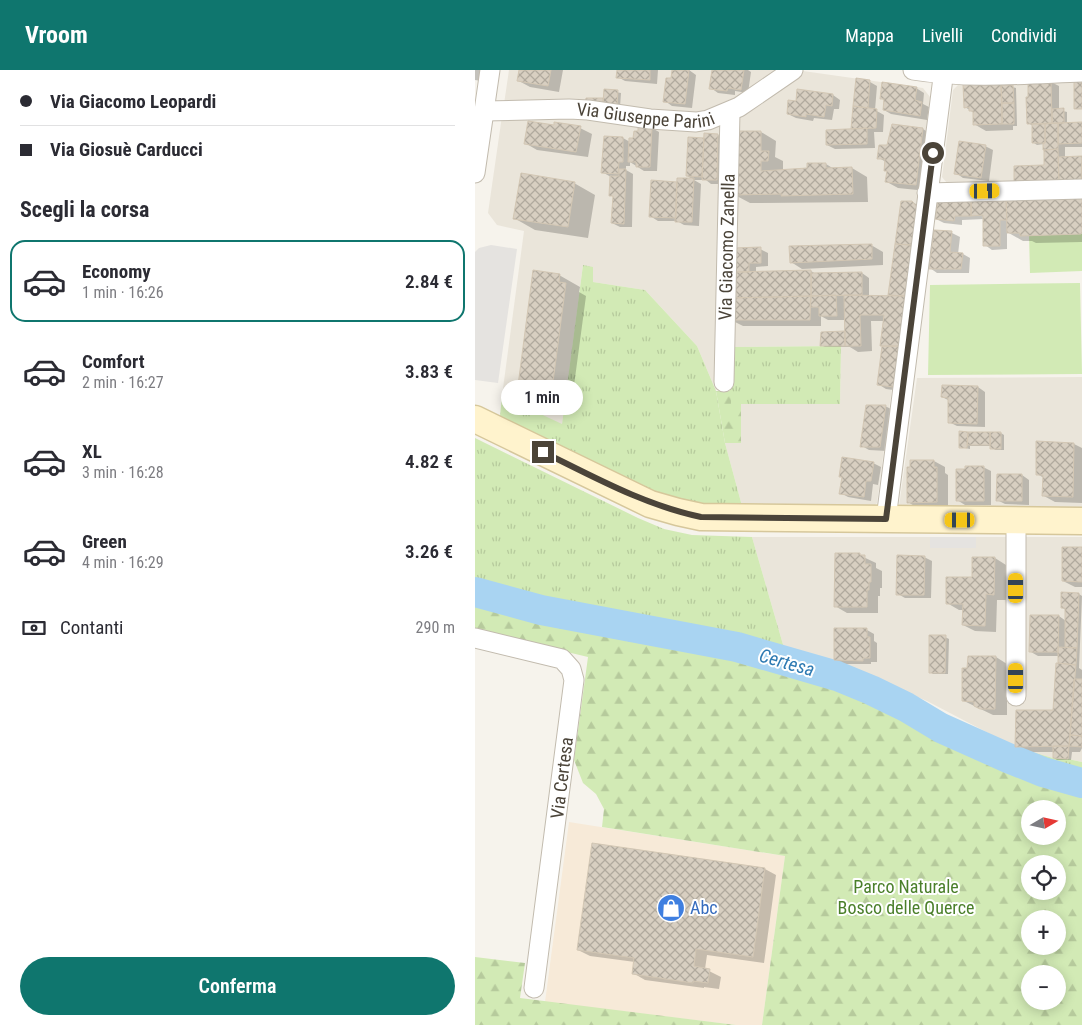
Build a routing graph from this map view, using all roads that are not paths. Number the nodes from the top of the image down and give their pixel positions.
1 (490, 70) edge
2 (793, 70) edge
3 (913, 70) edge
4 (943, 72) edge
5 (1082, 72) edge
6 (484, 111) junction
7 (730, 112) junction
8 (475, 173) edge
9 (1082, 189) edge
10 (927, 192) junction
11 (724, 382) dead end
12 (475, 419) edge
13 (886, 519) junction
14 (1017, 520) junction
15 (1082, 521) edge
16 (475, 638) edge
17 (1016, 696) dead end
18 (534, 988) dead end

1 - 6 street
2 - 7 street, Via Giuseppe Parini
3 - 4 street
4 - 5 street
4 - 10 street
6 - 7 street, Via Giuseppe Parini
6 - 8 street
7 - 11 street, Via Giacomo Zanella
9 - 10 street
10 - 13 street
12 - 13 street
13 - 14 street
14 - 15 street
14 - 17 street
16 - 18 street, Via Certesa

